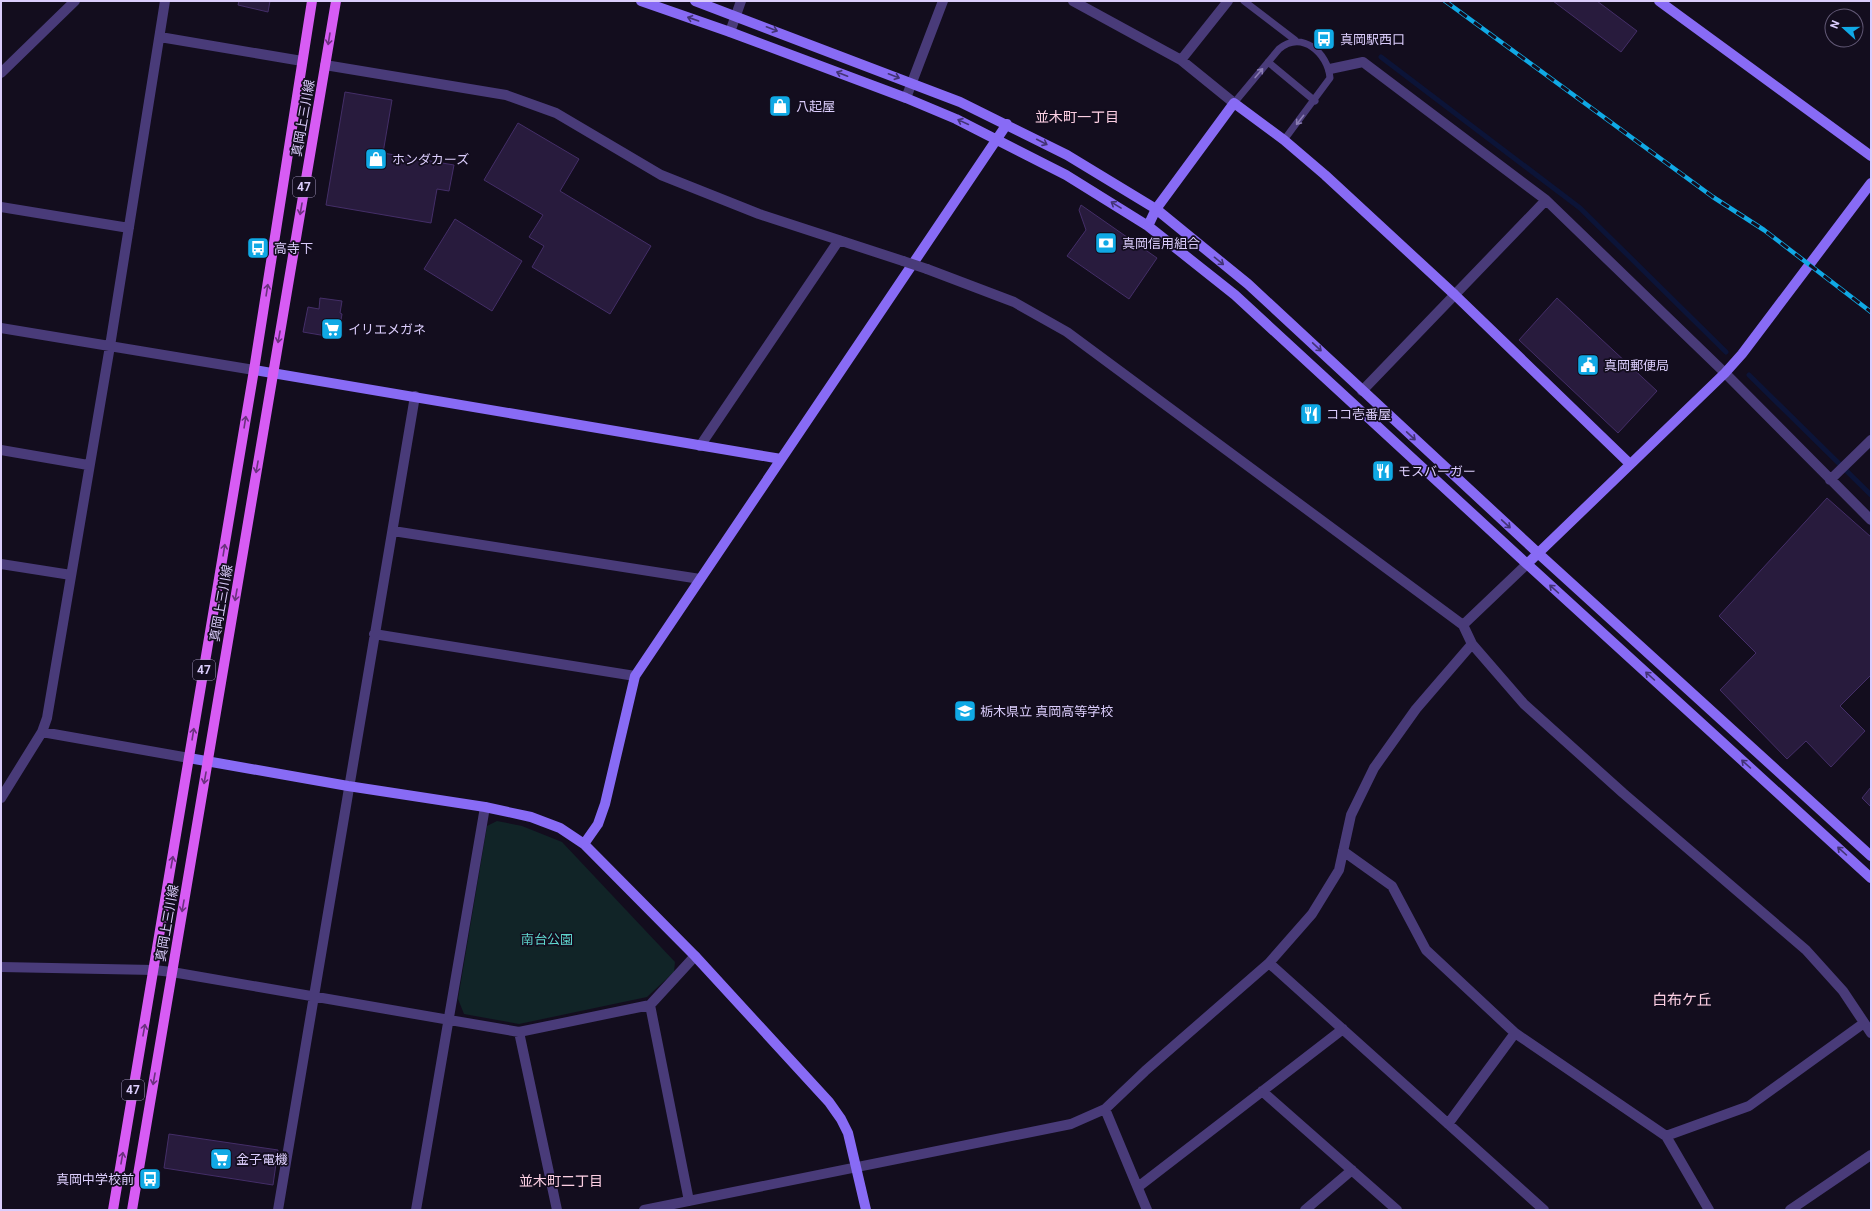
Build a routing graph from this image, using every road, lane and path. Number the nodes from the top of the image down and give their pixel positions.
1 (75, 1) edge
2 (165, 1) edge
3 (312, 1) edge
4 (336, 1) edge
5 (641, 1) edge
6 (696, 1) edge
7 (742, 1) edge
8 (943, 1) edge
9 (1073, 1) edge
10 (1228, 1) edge
11 (1244, 1) edge
12 (1661, 2) edge
13 (736, 15) junction
14 (730, 32) junction
15 (160, 37) junction
16 (1295, 40) junction
17 (1181, 60) junction
18 (302, 61) junction
19 (1268, 62) junction
20 (325, 65) junction
21 (1330, 69) junction
22 (1, 73) edge
23 (912, 83) junction
24 (906, 98) junction
25 (1315, 100) junction
26 (1234, 103) junction
27 (1007, 124) junction
28 (998, 139) junction
29 (1284, 140) junction
30 (1871, 156) edge
31 (1871, 183) edge
32 (1546, 200) junction
33 (1, 207) edge
34 (1156, 210) junction
35 (1148, 226) junction
36 (129, 228) junction
37 (839, 240) junction
38 (1454, 295) junction
39 (1, 328) edge
40 (110, 346) junction
41 (254, 370) junction
42 (273, 373) junction
43 (1725, 373) junction
44 (1362, 391) junction
45 (415, 396) junction
46 (1871, 440) edge
47 (700, 446) junction
48 (1, 450) edge
49 (781, 459) junction
50 (1630, 464) junction
51 (88, 465) junction
52 (1834, 476) junction
53 (1871, 520) edge
54 (392, 531) junction
55 (1538, 554) junction
56 (1, 564) edge
57 (1527, 564) junction
58 (71, 575) junction
59 (700, 579) junction
60 (1463, 625) junction
61 (374, 634) junction
62 (1472, 644) junction
63 (634, 676) junction
64 (42, 732) junction
65 (190, 758) junction
66 (208, 761) junction
67 (348, 786) junction
68 (1, 798) edge
69 (485, 807) junction
70 (584, 844) junction
71 (1343, 851) junction
72 (1871, 856) edge
73 (1871, 878) edge
74 (695, 956) junction
75 (1269, 963) junction
76 (1, 967) edge
77 (154, 970) junction
78 (172, 972) junction
79 (314, 997) junction
80 (650, 1005) junction
81 (448, 1020) junction
82 (1864, 1023) junction
83 (1342, 1029) junction
84 (519, 1032) junction
85 (1516, 1033) junction
86 (1871, 1033) edge
87 (1262, 1091) junction
88 (1105, 1109) junction
89 (1448, 1124) junction
90 (1666, 1136) junction
91 (1871, 1155) edge
92 (857, 1167) junction
93 (1352, 1170) junction
94 (1138, 1187) junction
95 (689, 1201) junction
96 (113, 1210) edge
97 (132, 1210) edge
98 (278, 1210) edge
99 (416, 1210) edge
100 (557, 1210) edge
101 (644, 1210) edge
102 (866, 1210) edge
103 (1147, 1210) edge
104 (1306, 1210) edge
105 (1397, 1210) edge
106 (1544, 1210) edge
107 (1709, 1210) edge
108 (1790, 1210) edge

1 - 22 street
2 - 15 street
3 - 18 main road, 真岡上三川線 / 47
4 -> 20 main road, 真岡上三川線 / 47
14 -> 5 street
6 - 13 street
7 - 13 street
8 - 23 street
9 - 17 street
10 - 17 street
11 - 16 lane
12 - 30 street
13 - 14 street
13 -> 23 street
24 -> 14 street
15 - 18 street
15 - 36 street
16 - 19 lane
16 - 21 lane
17 - 26 street
41 -> 18 main road, 真岡上三川線 / 47
19 - 25 lane
26 -> 19 lane
20 - 37 street
20 -> 42 main road, 真岡上三川線 / 47
21 - 25 lane
21 - 32 street
23 - 24 street
23 - 27 street
28 -> 24 street
25 -> 29 lane
26 - 29 street
26 - 34 street
27 - 28 street
27 -> 34 street
35 -> 28 street
28 - 49 street
29 - 38 street
31 - 43 street
32 - 38 street
32 - 43 street
33 - 36 street
34 - 35 street
34 -> 44 street
35 - 57 street
36 - 40 street
37 - 47 street
37 - 60 street, bridge
38 - 44 street
38 - 50 street
39 - 40 street
40 - 41 street
40 - 51 street
41 - 42 street
65 -> 41 main road, 真岡上三川線 / 47
42 - 45 street
42 -> 66 main road, 真岡上三川線 / 47
43 - 50 street
43 - 52 street
44 -> 55 street
45 - 47 street
45 - 54 street
46 - 52 street
47 - 49 street
48 - 51 street
49 - 59 street
50 - 55 street
51 - 58 street
52 - 53 street
54 - 59 street
54 - 61 street
55 - 57 street
55 - 72 street
56 - 58 street
57 - 60 street
73 -> 57 street
58 - 64 street
59 - 63 street
60 - 62 street
61 - 63 street
61 - 67 street
62 - 71 street
62 - 82 street
63 - 70 street
64 - 65 street
64 - 68 street
65 - 66 street
77 -> 65 main road, 真岡上三川線 / 47
66 - 67 street
66 -> 78 main road, 真岡上三川線 / 47
67 - 69 street
67 - 79 street
69 - 70 street
69 - 81 street
70 - 74 street
71 - 75 street
71 - 85 street
74 - 80 street
74 - 92 street
75 - 83 street
75 - 88 street
76 - 77 street
77 - 78 street
96 -> 77 main road, 真岡上三川線 / 47
78 - 79 street
78 -> 97 main road, 真岡上三川線 / 47
79 - 81 street
79 - 98 street
80 - 84 street
80 - 95 street
81 - 84 street
81 - 99 street
82 - 86 street
82 - 90 street
83 - 87 street
83 - 89 street
84 - 100 street
85 - 89 street
85 - 90 street
87 - 93 street
87 - 94 street
88 - 92 street
88 - 94 street
89 - 106 street
90 - 107 street
91 - 108 street
92 - 95 street
92 - 102 street
93 - 104 street
93 - 105 street
94 - 103 street
95 - 101 street

